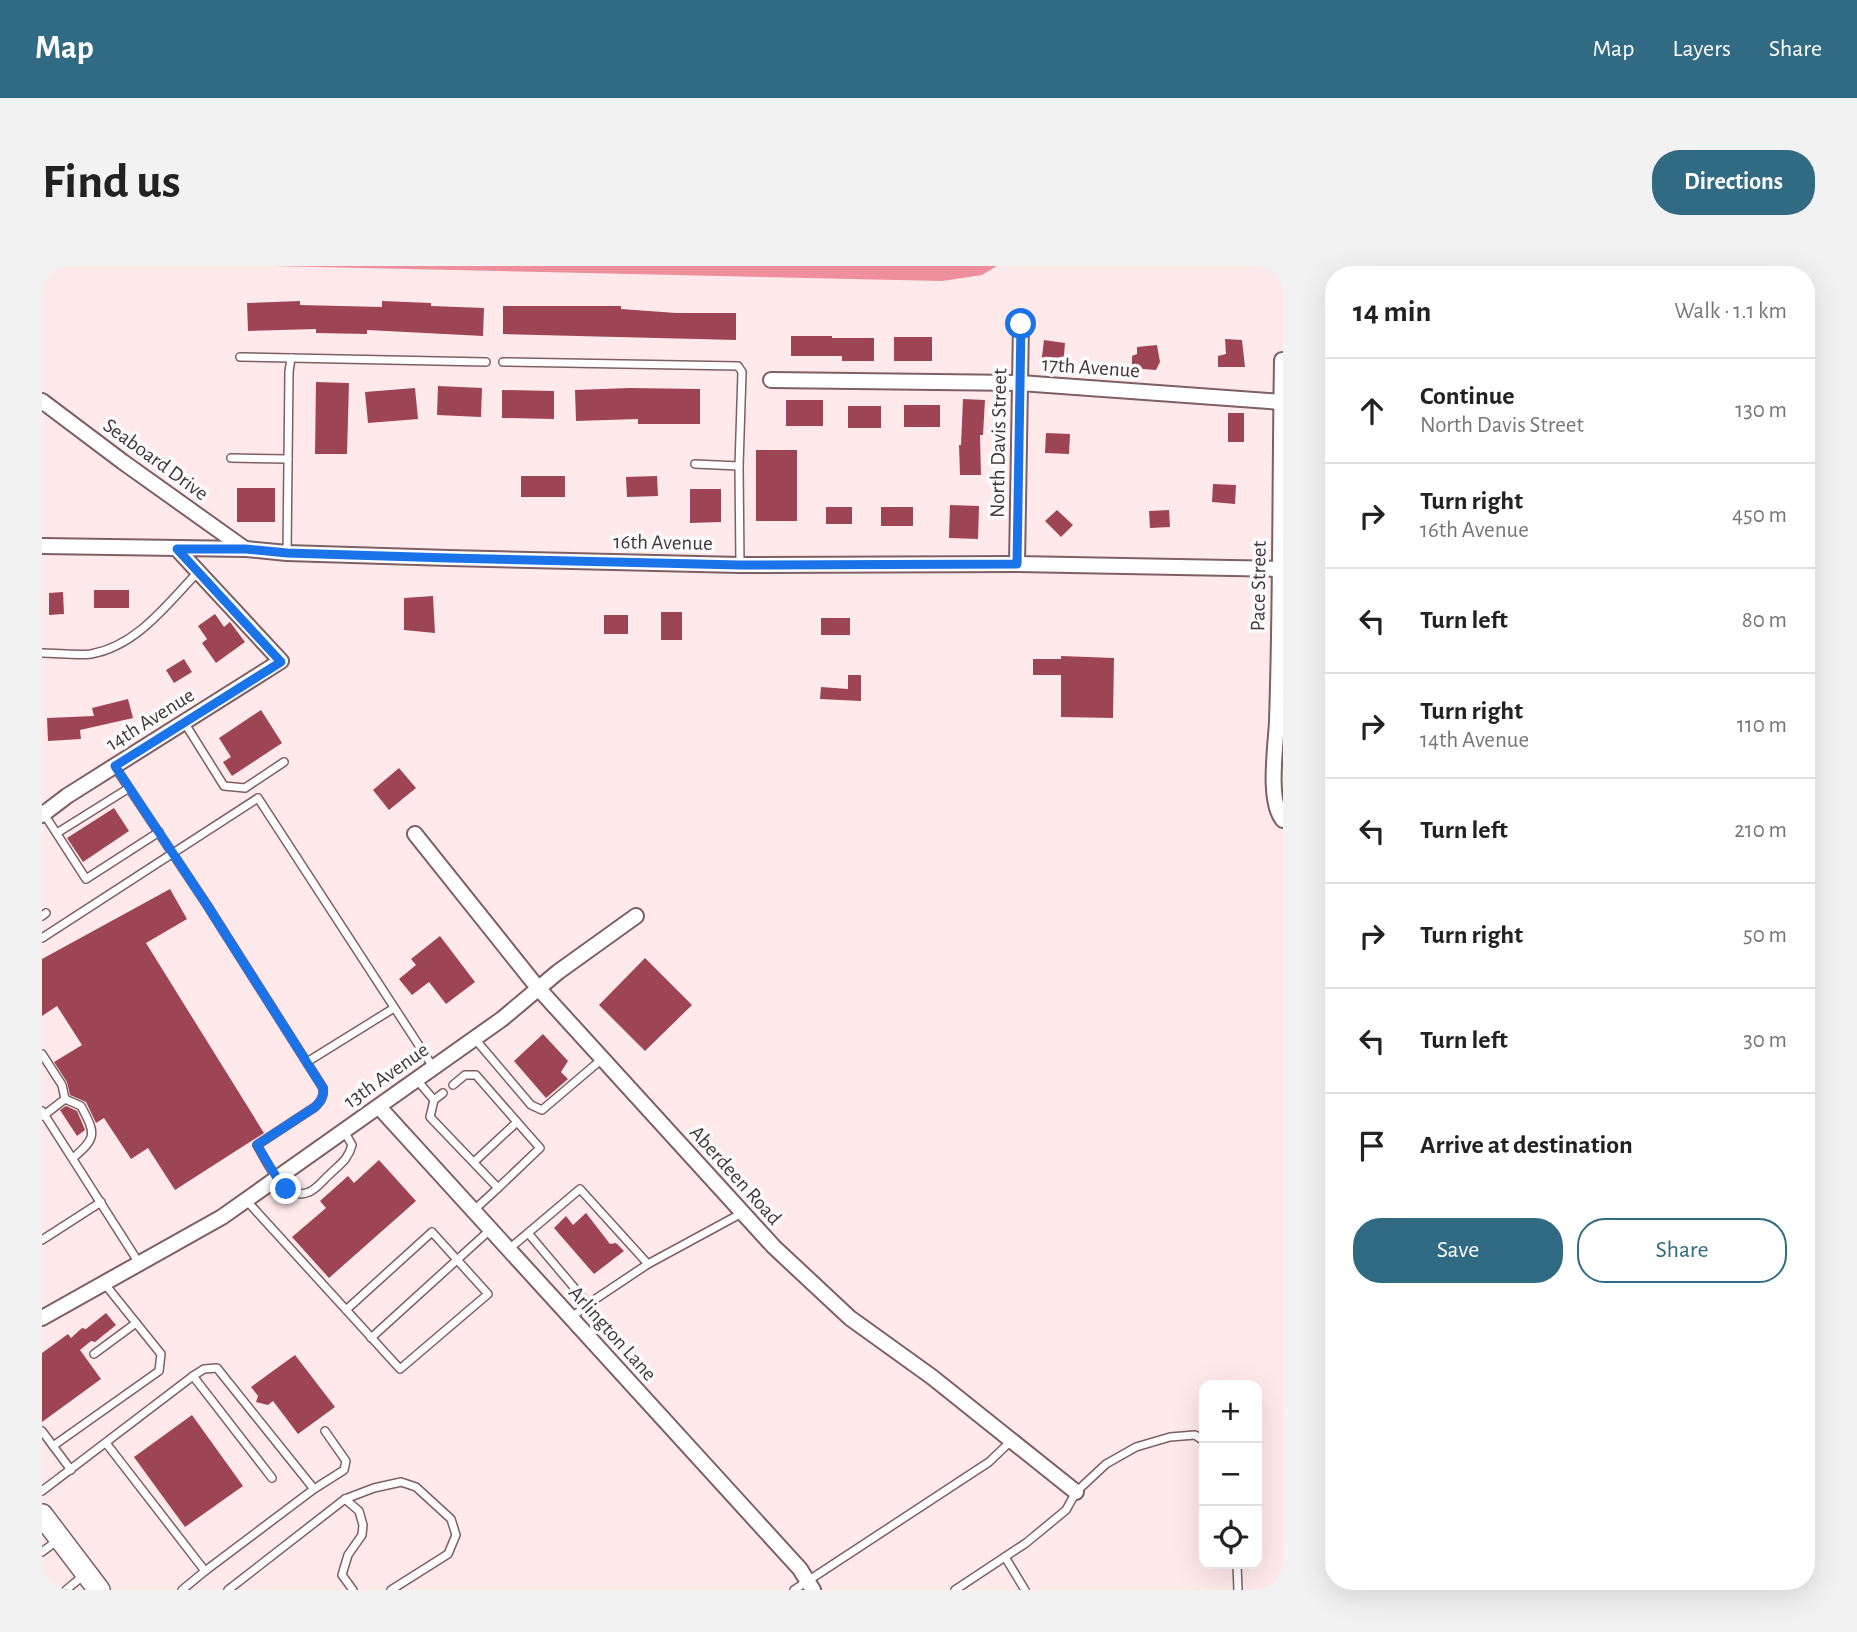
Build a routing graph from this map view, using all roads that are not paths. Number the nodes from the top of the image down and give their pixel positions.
1 (1021, 324) dead end
2 (240, 357) dead end
3 (291, 358) junction
4 (1282, 360) edge
5 (486, 362) dead end
6 (503, 362) dead end
7 (771, 380) dead end
8 (1020, 383) junction
9 (42, 401) edge
10 (1282, 402) edge
11 (231, 458) dead end
12 (288, 458) junction
13 (695, 464) dead end
14 (739, 466) junction
15 (42, 546) edge
16 (177, 549) junction
17 (246, 549) junction
18 (287, 553) junction
19 (1017, 564) junction
20 (740, 565) junction
21 (1281, 569) edge
22 (198, 572) junction
23 (42, 653) edge
24 (184, 722) junction
25 (284, 762) dead end
26 (115, 766) junction
27 (129, 788) junction
28 (43, 813) edge
29 (1280, 816) edge
30 (159, 832) junction
31 (57, 833) junction
32 (415, 834) dead end
33 (172, 852) junction
34 (636, 916) dead end
35 (42, 938) edge
36 (538, 988) junction
37 (394, 1008) junction
38 (475, 1038) junction
39 (42, 1054) edge
40 (602, 1059) junction
41 (307, 1062) junction
42 (433, 1068) junction
43 (417, 1080) junction
44 (453, 1085) dead end
45 (443, 1093) dead end
46 (65, 1098) junction
47 (434, 1100) junction
48 (379, 1107) junction
49 (43, 1114) edge
50 (517, 1122) junction
51 (343, 1131) junction
52 (73, 1158) junction
53 (474, 1162) junction
54 (277, 1178) junction
55 (498, 1188) junction
56 (246, 1200) junction
57 (101, 1202) junction
58 (473, 1211) junction
59 (742, 1213) junction
60 (491, 1229) junction
61 (528, 1233) junction
62 (42, 1240) edge
63 (509, 1250) junction
64 (457, 1260) junction
65 (139, 1263) junction
66 (648, 1264) junction
67 (103, 1283) junction
68 (588, 1304) junction
69 (346, 1310) junction
70 (42, 1318) edge
71 (571, 1318) junction
72 (136, 1323) junction
73 (371, 1338) junction
74 (94, 1354) dead end
75 (193, 1376) junction
76 (42, 1430) edge
77 (325, 1431) dead end
78 (1199, 1438) edge
79 (1011, 1441) junction
80 (106, 1443) junction
81 (53, 1446) junction
82 (71, 1470) junction
83 (272, 1478) dead end
84 (314, 1489) junction
85 (42, 1491) edge
86 (1076, 1492) junction
87 (345, 1499) junction
88 (42, 1515) edge
89 (60, 1539) junction
90 (42, 1552) edge
91 (1005, 1557) junction
92 (1237, 1569) edge
93 (205, 1571) junction
94 (93, 1582) edge
95 (810, 1586) edge
96 (66, 1590) edge
97 (182, 1590) edge
98 (228, 1590) edge
99 (354, 1590) edge
100 (391, 1590) edge
101 (794, 1590) edge
102 (955, 1590) edge
103 (1025, 1590) edge
104 (1238, 1590) edge

1 - 8 street, North Davis Street
2 - 3 lane
3 - 5 lane
3 - 12 lane
4 - 10 street, Pace Street
6 - 14 lane
7 - 8 street, 17th Avenue
8 - 10 street, 17th Avenue
8 - 19 street, North Davis Street
9 - 17 street, Seaboard Drive
10 - 21 street, Pace Street
11 - 12 lane
12 - 18 lane
13 - 14 lane
14 - 20 lane
15 - 16 street, 16th Avenue
16 - 17 street, 16th Avenue
16 - 22 street
17 - 18 street, 16th Avenue
18 - 20 street, 16th Avenue
19 - 20 street, 16th Avenue
19 - 21 street, 16th Avenue
21 - 29 street, Pace Street
22 - 23 lane
22 - 24 street, 14th Avenue
24 - 25 lane
24 - 26 street, 14th Avenue
26 - 27 lane
26 - 28 street, 14th Avenue
27 - 30 lane
27 - 31 lane
28 - 31 lane
30 - 31 lane
30 - 33 lane
32 - 36 street, Aberdeen Road
33 - 35 lane
33 - 37 lane
33 - 41 lane
34 - 36 street, 13th Avenue
36 - 38 street, 13th Avenue
36 - 40 street, Aberdeen Road
37 - 41 lane
37 - 42 lane
38 - 40 lane
38 - 42 street, 13th Avenue
39 - 46 lane
40 - 59 street, Aberdeen Road
41 - 54 lane
42 - 43 street, 13th Avenue
43 - 47 lane
43 - 48 street, 13th Avenue
44 - 50 lane
45 - 47 lane
46 - 49 lane
46 - 52 lane
47 - 53 lane
48 - 51 street, 13th Avenue
48 - 58 street, Arlington Lane
49 - 52 lane
50 - 53 lane
50 - 55 lane
51 - 54 street, 13th Avenue
51 - 54 lane
52 - 57 lane
53 - 55 lane
54 - 56 street, 13th Avenue
55 - 58 lane
56 - 65 street, 13th Avenue
56 - 69 lane
57 - 62 lane
57 - 65 lane
58 - 60 street, Arlington Lane
59 - 66 lane
59 - 79 street, Aberdeen Road
60 - 63 street, Arlington Lane
60 - 64 lane
61 - 63 lane
61 - 66 lane
61 - 68 lane
63 - 71 street, Arlington Lane
64 - 69 lane
64 - 73 lane
64 - 73 lane
65 - 67 street, 13th Avenue
66 - 68 lane
67 - 70 street, 13th Avenue
67 - 72 lane
68 - 71 lane
69 - 73 lane
71 - 95 street, Arlington Lane
72 - 74 lane
72 - 81 lane
75 - 80 lane
75 - 83 lane
75 - 84 lane
76 - 81 lane
77 - 84 lane
78 - 86 lane
79 - 86 street, Aberdeen Road
79 - 95 lane
80 - 82 lane
80 - 93 lane
81 - 82 lane
82 - 85 lane
84 - 93 lane
86 - 91 lane
87 - 98 lane
87 - 99 lane
87 - 100 lane
88 - 89 main road
89 - 90 lane
89 - 94 main road
91 - 102 lane
91 - 103 lane
92 - 104 lane
93 - 97 lane
94 - 96 lane
95 - 101 lane

